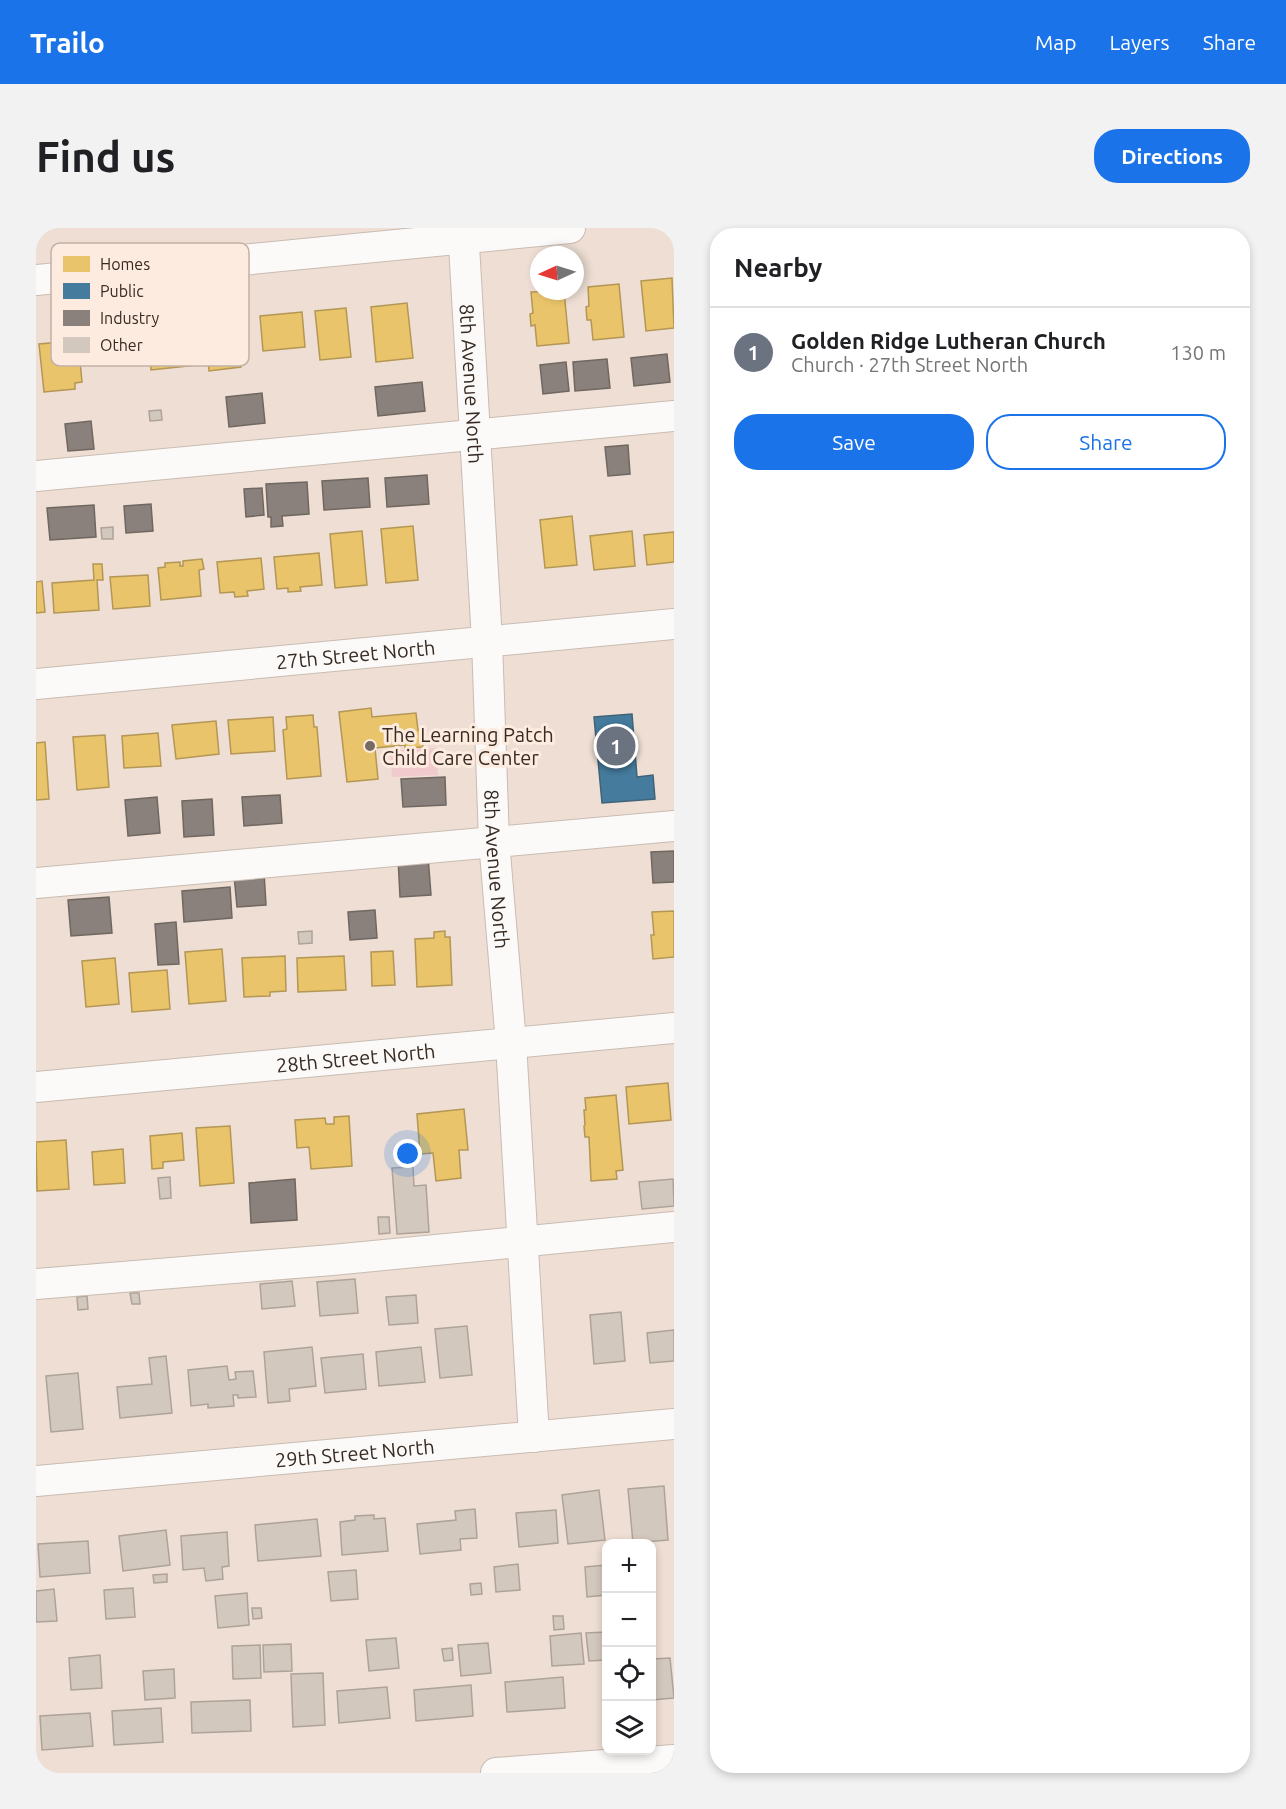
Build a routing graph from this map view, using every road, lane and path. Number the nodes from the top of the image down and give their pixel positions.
1 (570, 228) edge
2 (463, 233) edge
3 (249, 257) edge
4 (51, 278) edge
5 (36, 280) edge
6 (674, 416) edge
7 (475, 435) junction
8 (36, 476) edge
9 (674, 624) edge
10 (487, 641) junction
11 (36, 684) edge
12 (674, 826) edge
13 (494, 841) junction
14 (36, 883) edge
15 (674, 1028) edge
16 (510, 1043) junction
17 (36, 1087) edge
18 (674, 1227) edge
19 (522, 1242) junction
20 (36, 1284) edge
21 (674, 1424) edge
22 (534, 1437) junction
23 (36, 1481) edge
24 (674, 1760) edge
25 (496, 1773) edge

1 - 2 street
2 - 3 street
2 - 7 street, 8th Avenue North
4 - 5 street
6 - 7 street
7 - 8 street
7 - 10 street, 8th Avenue North
9 - 10 street, 27th Street North
10 - 11 street, 27th Street North
10 - 13 street, 8th Avenue North
12 - 13 street
13 - 14 street
13 - 16 street, 8th Avenue North
15 - 16 street, 28th Street North
16 - 17 street, 28th Street North
16 - 19 street, 8th Avenue North
18 - 19 street
19 - 20 street
19 - 22 street, 8th Avenue North
21 - 22 street, 29th Street North
22 - 23 street, 29th Street North
24 - 25 street

